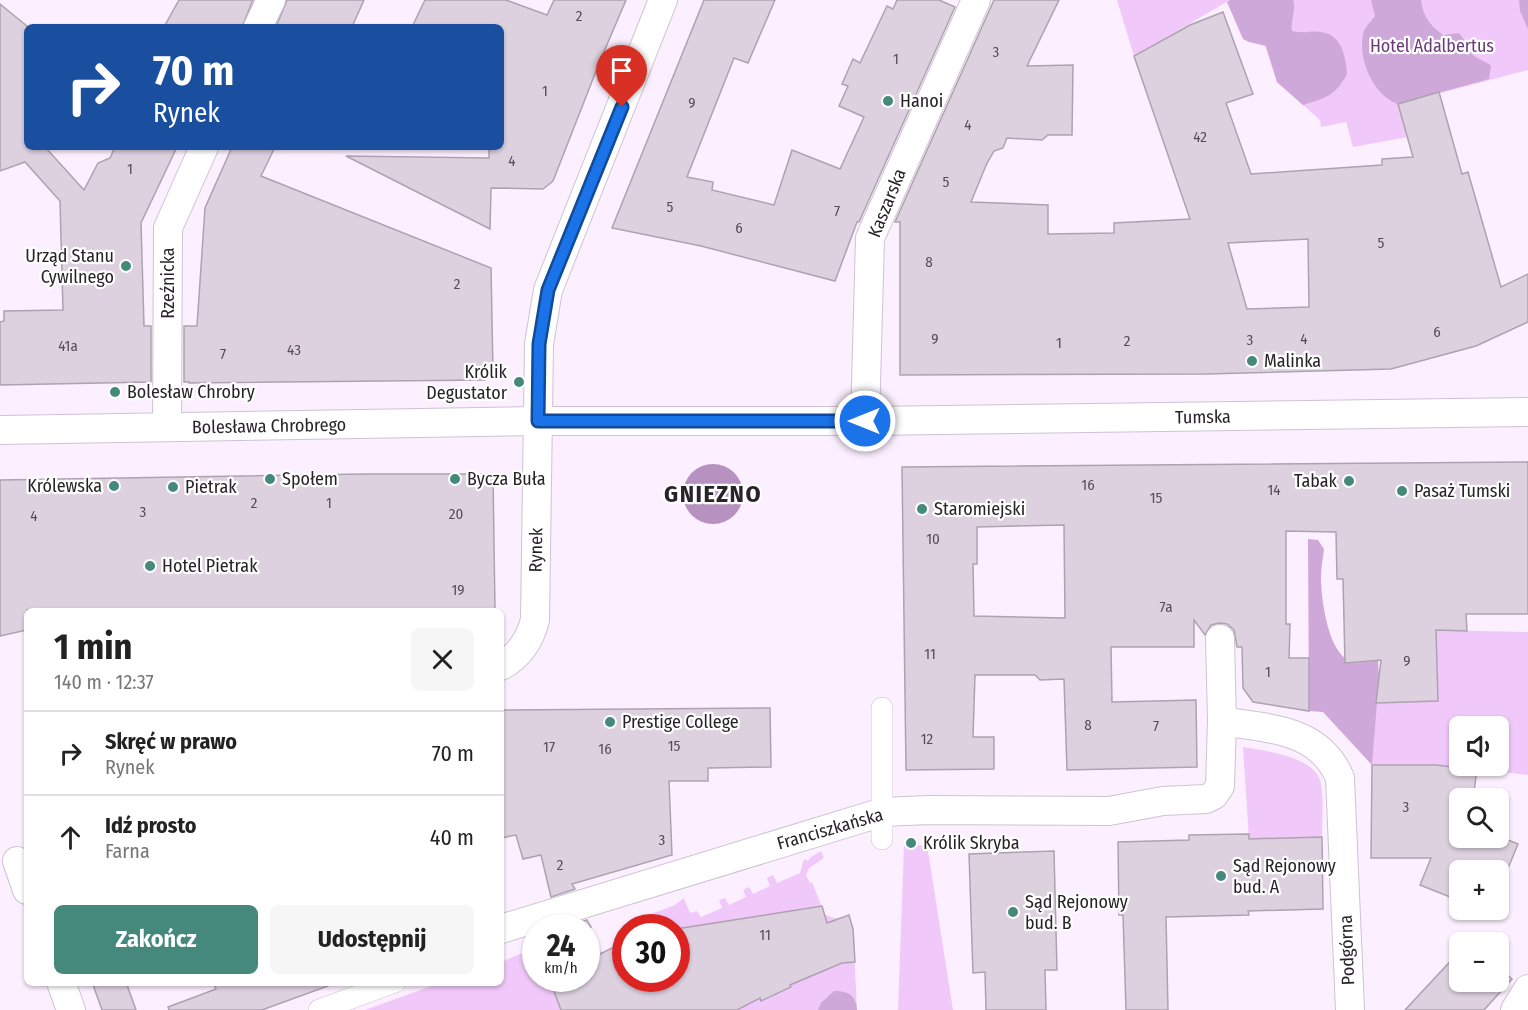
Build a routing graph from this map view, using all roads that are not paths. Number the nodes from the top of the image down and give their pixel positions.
1 (271, 0) edge
2 (663, 0) edge
3 (976, 0) edge
4 (259, 24) edge
5 (203, 150) edge
6 (1528, 412) edge
7 (538, 421) junction
8 (872, 421) junction
9 (167, 428) junction
10 (0, 430) edge
11 (1220, 639) dead end
12 (504, 664) edge
13 (882, 708) dead end
14 (1222, 721) junction
15 (882, 826) junction
16 (15, 861) edge
17 (24, 883) edge
18 (504, 928) edge
19 (62, 986) edge
20 (384, 986) edge
21 (1528, 989) edge
22 (71, 1010) edge
23 (319, 1010) edge
24 (1350, 1010) edge
25 (1515, 1010) edge

1 - 4 street
2 - 7 street, Rynek
3 - 8 street, Kaszarska
5 - 9 street, Rzeźnicka
6 - 8 street, Tumska
7 - 8 street
7 - 9 street, Bolesława Chrobrego
7 - 12 street, Rynek
9 - 10 street, Bolesława Chrobrego
11 - 14 street
13 - 15 street
14 - 15 street, Franciszkańska
14 - 24 street, Podgórna
15 - 18 street, Franciszkańska
16 - 17 street
19 - 22 street
20 - 23 street
21 - 25 street

